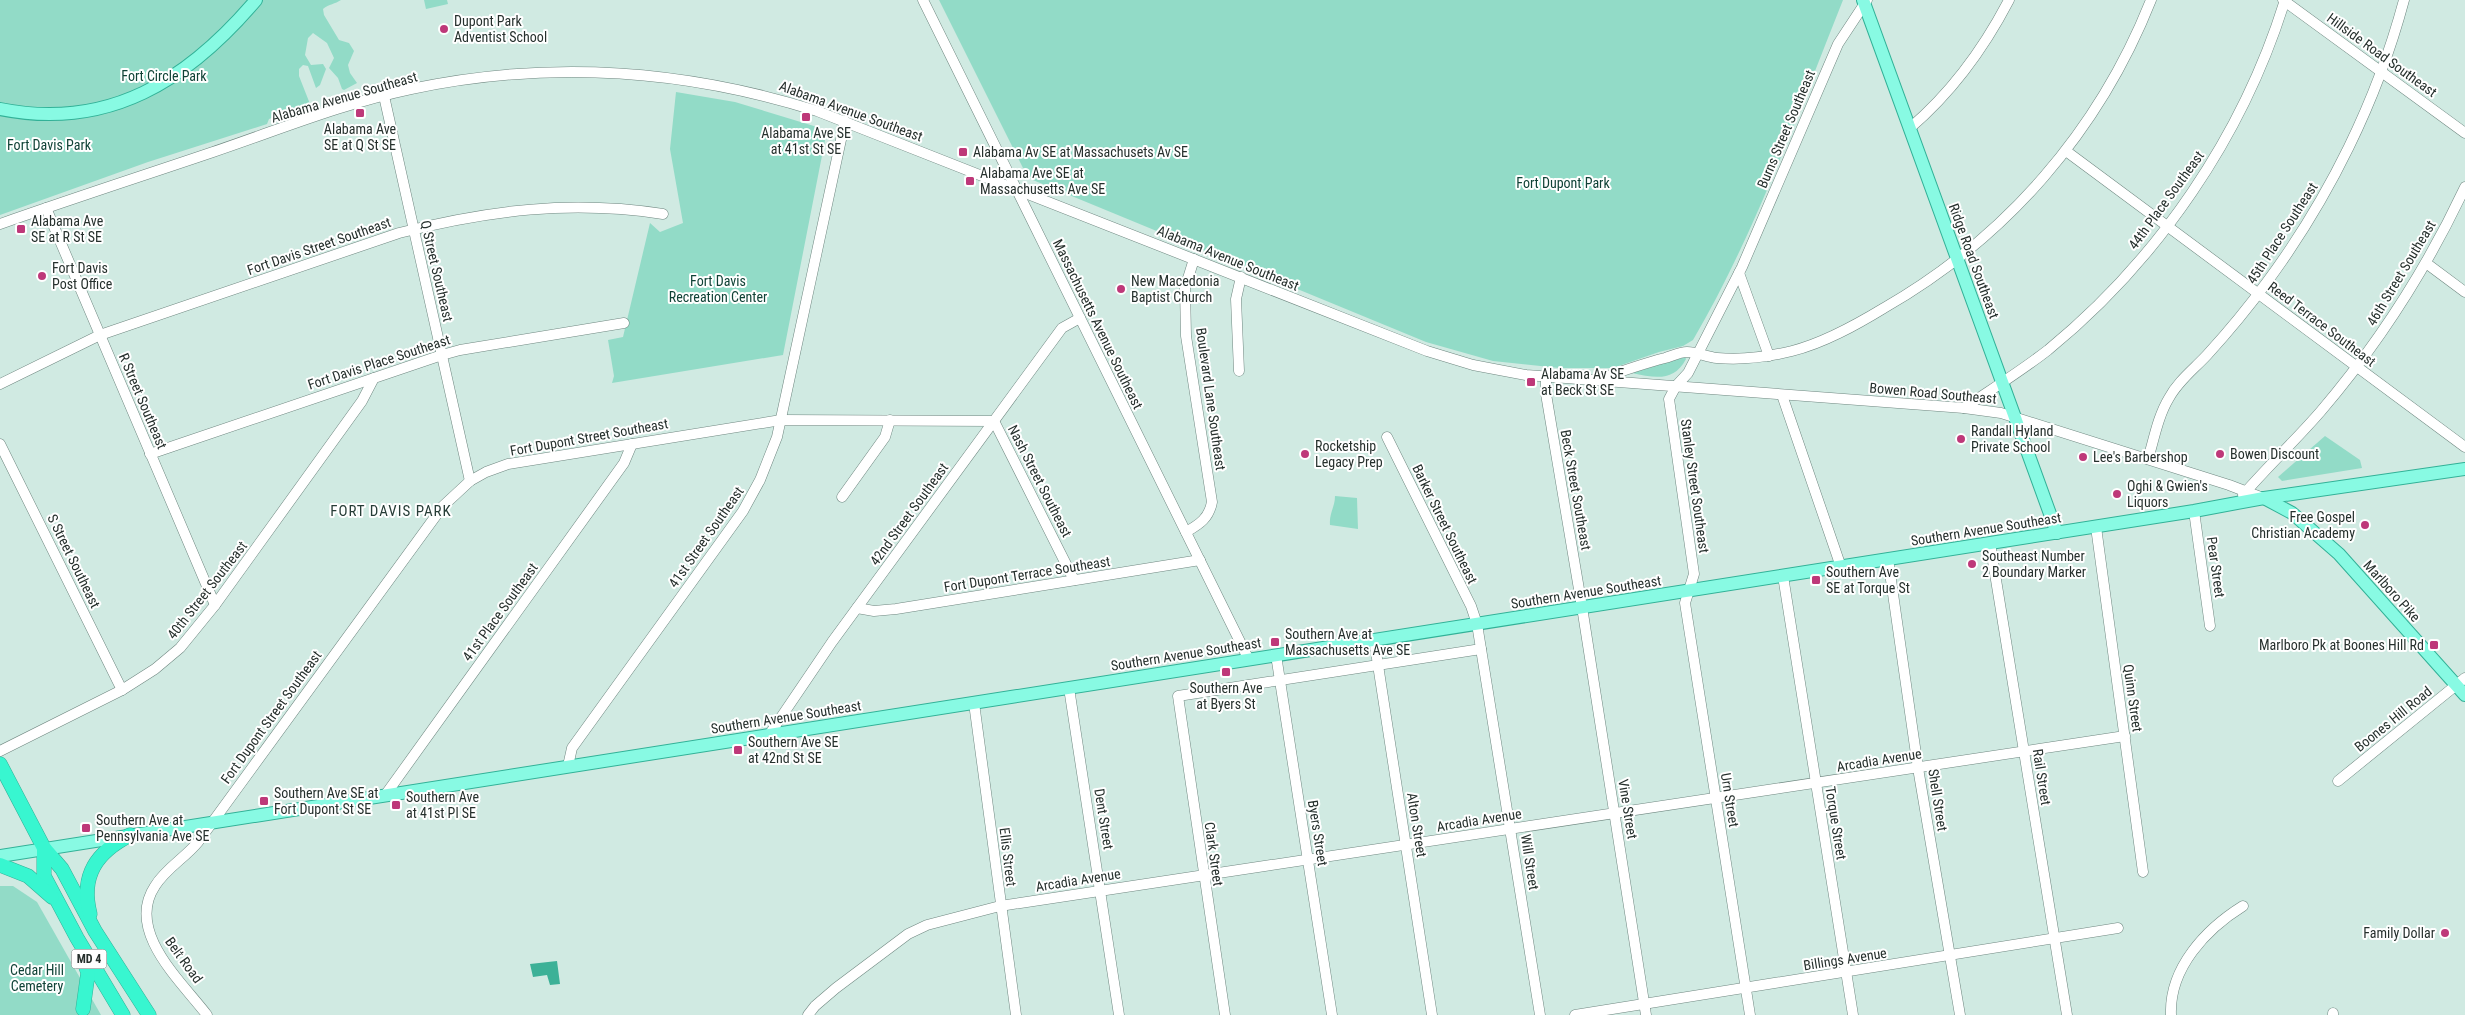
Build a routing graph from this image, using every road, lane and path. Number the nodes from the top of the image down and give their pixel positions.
1 (256, 0) edge
2 (923, 0) edge
3 (2009, 0) edge
4 (2151, 0) edge
5 (2284, 0) edge
6 (2404, 0) edge
7 (1865, 1) edge
8 (2381, 71) junction
9 (384, 96) junction
10 (0, 109) edge
11 (845, 121) junction
12 (1910, 128) junction
13 (2465, 132) edge
14 (2066, 151) junction
15 (2465, 187) edge
16 (1015, 188) junction
17 (46, 208) junction
18 (664, 214) dead end
19 (0, 224) edge
20 (2167, 226) junction
21 (414, 229) junction
22 (1194, 259) junction
23 (1957, 260) junction
24 (2426, 263) junction
25 (1739, 273) junction
26 (1241, 278) junction
27 (2465, 292) edge
28 (2258, 294) junction
29 (1080, 318) junction
30 (624, 323) dead end
31 (100, 335) junction
32 (1696, 354) junction
33 (442, 355) junction
34 (1769, 356) junction
35 (2357, 367) junction
36 (1239, 371) dead end
37 (1546, 377) junction
38 (374, 378) junction
39 (1594, 381) junction
40 (2002, 382) junction
41 (0, 384) edge
42 (1676, 386) junction
43 (1782, 395) junction
44 (1964, 408) junction
45 (2014, 417) junction
46 (781, 420) junction
47 (890, 420) junction
48 (994, 421) junction
49 (1387, 437) dead end
50 (0, 444) edge
51 (632, 444) junction
52 (2465, 447) edge
53 (150, 454) junction
54 (2148, 459) junction
55 (2465, 469) edge
56 (470, 481) junction
57 (2246, 492) junction
58 (842, 497) dead end
59 (2264, 498) junction
60 (2236, 503) junction
61 (2194, 512) junction
62 (2096, 527) junction
63 (1186, 532) junction
64 (2057, 533) junction
65 (1990, 543) junction
66 (1200, 560) junction
67 (1888, 560) junction
68 (1841, 567) junction
69 (1783, 576) junction
70 (1074, 580) junction
71 (1689, 590) junction
72 (215, 605) junction
73 (1582, 607) junction
74 (857, 608) junction
75 (1477, 624) junction
76 (2210, 626) dead end
77 (1374, 639) junction
78 (1481, 649) junction
79 (1276, 655) junction
80 (1249, 660) junction
81 (1378, 664) junction
82 (1280, 680) junction
83 (2462, 686) edge
84 (1069, 688) junction
85 (122, 690) junction
86 (974, 703) junction
87 (769, 734) junction
88 (2125, 736) junction
89 (0, 751) edge
90 (2024, 751) junction
91 (0, 764) edge
92 (568, 766) junction
93 (1918, 768) junction
94 (2338, 781) dead end
95 (1816, 783) junction
96 (386, 794) junction
97 (1716, 799) junction
98 (1614, 814) junction
99 (212, 822) junction
100 (1510, 830) junction
101 (130, 835) junction
102 (1406, 845) junction
103 (44, 848) junction
104 (0, 856) edge
105 (1308, 860) junction
106 (0, 865) edge
107 (2143, 872) dead end
108 (1203, 876) junction
109 (1101, 891) junction
110 (58, 902) junction
111 (1000, 906) junction
112 (2243, 906) dead end
113 (2118, 928) dead end
114 (95, 931) junction
115 (77, 938) junction
116 (2055, 940) junction
117 (1950, 956) junction
118 (1846, 972) junction
119 (1745, 988) junction
120 (83, 1009) dead end
121 (1645, 1010) edge
122 (123, 1015) edge
123 (149, 1015) edge
124 (207, 1015) edge
125 (808, 1015) edge
126 (1016, 1015) edge
127 (1119, 1015) edge
128 (1225, 1015) edge
129 (1332, 1015) edge
130 (1432, 1015) edge
131 (1540, 1015) edge
132 (1575, 1015) edge
133 (1750, 1015) edge
134 (1853, 1015) edge
135 (1960, 1015) edge
136 (2068, 1015) edge
137 (2171, 1015) edge

1 - 10 main road
2 - 16 street, Massachusetts Avenue Southeast
3 - 12 street
4 - 14 street
5 - 8 street, Hillside Road Southeast
5 - 20 street, 44th Place Southeast
6 - 8 street, 45th Place Southeast
7 - 12 main road, Ridge Road Southeast
7 - 25 street, Burns Street Southeast
8 - 13 street, Hillside Road Southeast
8 - 28 street, 45th Place Southeast
9 - 11 street, Alabama Avenue Southeast
9 - 17 street, Alabama Avenue Southeast
9 - 21 street, Q Street Southeast
11 - 16 street, Alabama Avenue Southeast
11 - 46 street, 41st Street Southeast
12 - 23 main road, Ridge Road Southeast
14 - 20 street, Reed Terrace Southeast
14 - 23 street
15 - 24 street, 46th Street Southeast
16 - 22 street, Alabama Avenue Southeast
16 - 29 street, Massachusetts Avenue Southeast
17 - 19 street, Alabama Avenue Southeast
17 - 31 street, R Street Southeast
18 - 21 street, Fort Davis Street Southeast
20 - 28 street, Reed Terrace Southeast
20 - 40 street, 44th Place Southeast
21 - 31 street, Fort Davis Street Southeast
21 - 33 street, Q Street Southeast
22 - 26 street, Alabama Avenue Southeast
22 - 63 street, Boulevard Lane Southeast
23 - 34 street
23 - 40 main road, Ridge Road Southeast
24 - 27 street
24 - 35 street, 46th Street Southeast
25 - 32 street, Burns Street Southeast
25 - 34 street
26 - 36 street
26 - 37 street, Alabama Avenue Southeast
28 - 35 street, Reed Terrace Southeast
28 - 54 street, 45th Place Southeast
29 - 48 street, 42nd Street Southeast
29 - 63 street, Massachusetts Avenue Southeast
30 - 33 street, Fort Davis Place Southeast
31 - 41 street, Fort Davis Street Southeast
31 - 53 street, R Street Southeast
32 - 34 street
32 - 39 street
32 - 42 street, Burns Street Southeast
33 - 38 street, Fort Davis Place Southeast
33 - 56 street, Q Street Southeast
35 - 52 street, Reed Terrace Southeast
35 - 57 street, 46th Street Southeast
37 - 39 street, Alabama Avenue Southeast
37 - 73 street, Beck Street Southeast
38 - 53 street, Fort Davis Place Southeast
38 - 72 street, 40th Street Southeast
39 - 42 street, Alabama Avenue Southeast
40 - 44 street, 44th Place Southeast
40 - 45 main road, Ridge Road Southeast
42 - 43 street, Bowen Road Southeast
42 - 71 street, Stanley Street Southeast
43 - 44 street, Bowen Road Southeast
43 - 68 street
44 - 45 street, Bowen Road Southeast
45 - 54 street, Bowen Road Southeast
45 - 64 main road, Ridge Road Southeast
46 - 47 street, Fort Dupont Street Southeast
46 - 51 street, Fort Dupont Street Southeast
46 - 92 street, 41st Street Southeast
47 - 48 street, Fort Dupont Street Southeast
47 - 58 street
48 - 70 street, Nash Street Southeast
48 - 74 street, 42nd Street Southeast
49 - 75 street, Barker Street Southeast
50 - 85 street, S Street Southeast
51 - 56 street, Fort Dupont Street Southeast
51 - 96 street, 41st Place Southeast
53 - 72 street, R Street Southeast
54 - 57 street, Bowen Road Southeast
55 - 59 main road, Southern Avenue Southeast
56 - 99 street, Fort Dupont Street Southeast
57 - 59 street, Bowen Road Southeast
57 - 60 street, 46th Street Southeast
59 - 60 main road, Southern Avenue Southeast
59 - 83 main road, Marlboro Pike
60 - 61 main road, Southern Avenue Southeast
61 - 62 main road, Southern Avenue Southeast
61 - 76 street, Pear Street
62 - 64 main road, Southern Avenue Southeast
62 - 88 street, Quinn Street
63 - 66 street, Massachusetts Avenue Southeast
64 - 65 main road, Southern Avenue Southeast
65 - 67 main road, Southern Avenue Southeast
65 - 90 street, Rail Street
66 - 70 street, Fort Dupont Terrace Southeast
66 - 80 street, Massachusetts Avenue Southeast
67 - 68 main road, Southern Avenue Southeast
67 - 93 street, Shell Street
68 - 69 main road, Southern Avenue Southeast
69 - 71 main road, Southern Avenue Southeast
69 - 95 street, Torque Street
70 - 74 street, Fort Dupont Terrace Southeast
71 - 73 main road, Southern Avenue Southeast
71 - 97 street, Urn Street
72 - 85 street, 40th Street Southeast
73 - 75 main road, Southern Avenue Southeast
73 - 98 street, Vine Street
74 - 87 street, 42nd Street Southeast
75 - 77 main road, Southern Avenue Southeast
75 - 78 street, Will Street
77 - 79 main road, Southern Avenue Southeast
77 - 81 street, Alton Street
78 - 81 street
78 - 100 street, Will Street
79 - 80 main road, Southern Avenue Southeast
79 - 82 street, Byers Street
80 - 84 main road, Southern Avenue Southeast
81 - 82 street
81 - 102 street, Alton Street
82 - 105 street, Byers Street
82 - 108 street, Clark Street
83 - 94 street, Boones Hill Road
84 - 86 main road, Southern Avenue Southeast
84 - 109 street, Dent Street
85 - 89 street, 40th Street Southeast
86 - 87 main road, Southern Avenue Southeast
86 - 111 street, Ellis Street
87 - 92 main road, Southern Avenue Southeast
88 - 90 street, Arcadia Avenue
88 - 107 street, Quinn Street
90 - 93 street, Arcadia Avenue
90 - 116 street, Rail Street
91 - 103 highway
92 - 96 main road, Southern Avenue Southeast
93 - 95 street, Arcadia Avenue
93 - 117 street, Shell Street
95 - 97 street, Arcadia Avenue
95 - 118 street, Torque Street
96 - 99 main road, Southern Avenue Southeast
97 - 98 street, Arcadia Avenue
97 - 119 street, Urn Street
98 - 100 street, Arcadia Avenue
98 - 121 street, Vine Street
99 - 101 main road, Southern Avenue Southeast
99 - 124 street, Belt Road
100 - 102 street, Arcadia Avenue
100 - 131 street, Will Street
101 - 103 main road, Southern Avenue Southeast
101 - 114 highway
102 - 105 street, Arcadia Avenue
102 - 130 street, Alton Street
103 - 104 main road, Southern Avenue Southeast
103 - 110 highway, MD 4
103 - 114 highway, MD 4
105 - 108 street, Arcadia Avenue
105 - 129 street, Byers Street
106 - 110 highway
108 - 109 street, Arcadia Avenue
108 - 128 street, Clark Street
109 - 111 street, Arcadia Avenue
109 - 127 street, Dent Street
110 - 115 highway, MD 4
111 - 125 street, Arcadia Avenue
111 - 126 street, Ellis Street
112 - 137 street
113 - 116 street, Billings Avenue
114 - 123 highway, MD 4
115 - 120 highway
115 - 122 highway, MD 4
116 - 117 street, Billings Avenue
116 - 136 street, Rail Street
117 - 118 street, Billings Avenue
117 - 135 street, Shell Street
118 - 119 street, Billings Avenue
118 - 134 street, Torque Street
119 - 121 street, Billings Avenue
119 - 133 street, Urn Street
121 - 132 street, Billings Avenue

